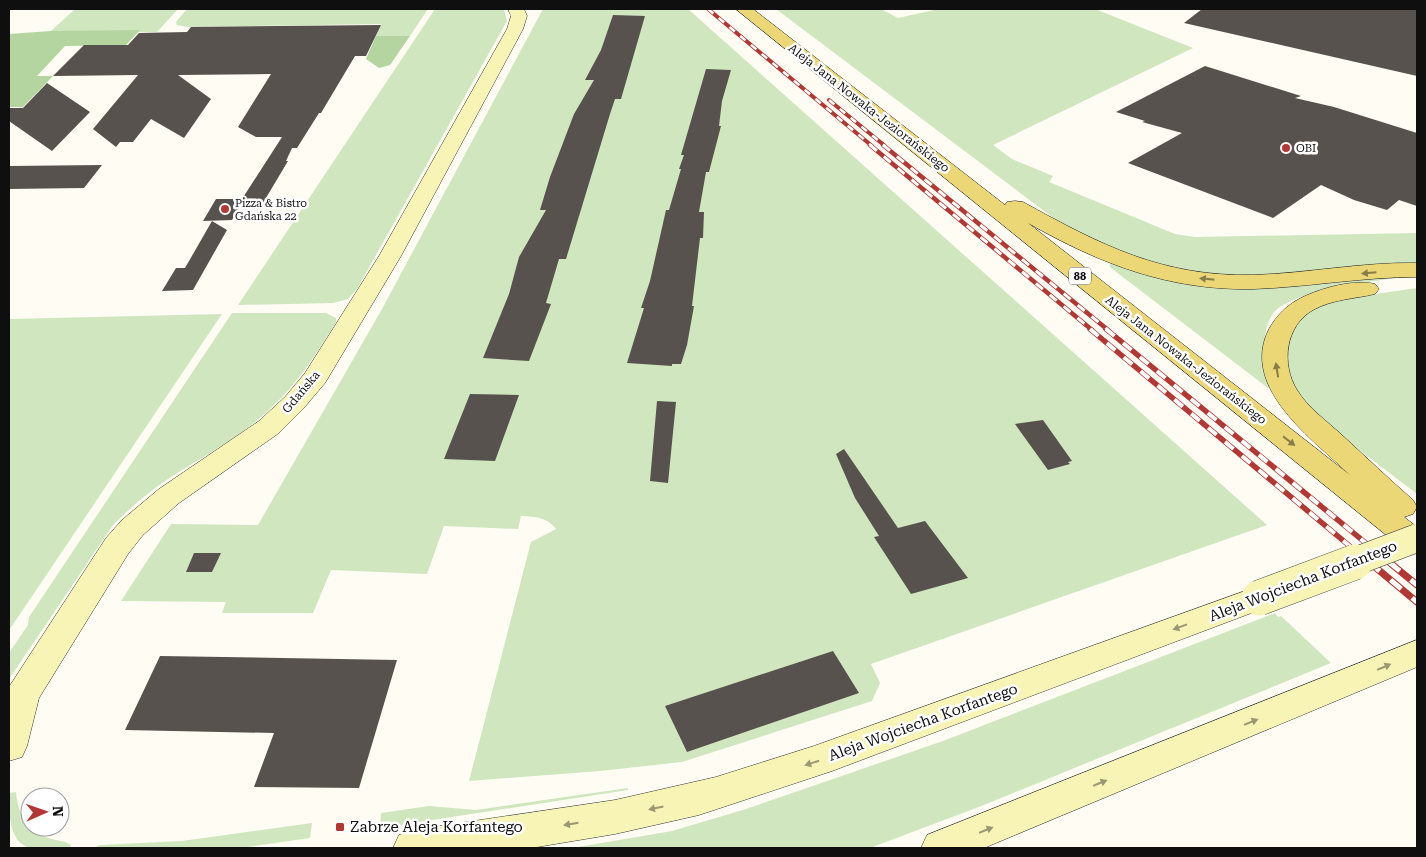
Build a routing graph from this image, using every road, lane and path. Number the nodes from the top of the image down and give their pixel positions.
1 (516, 9) edge
2 (744, 9) edge
3 (759, 9) edge
4 (1015, 207) junction
5 (1417, 270) edge
6 (1417, 282) edge
7 (1410, 513) edge
8 (1417, 538) edge
9 (1417, 543) edge
10 (1417, 653) edge
11 (14, 704) edge
12 (9, 746) edge
13 (414, 848) edge
14 (941, 848) edge

1 - 11 street, Gdańska
2 -> 9 main road, Aleja Jana Nowaka-Jeziorańskiego / 88
3 - 4 main road, Aleja Jana Nowaka-Jeziorańskiego / 88
5 -> 4 main road
4 - 7 main road, Aleja Jana Nowaka-Jeziorańskiego / 88
7 -> 6 main road
8 -> 13 street, Aleja Wojciecha Korfantego, bridge
14 -> 10 street
11 - 12 street, Gdańska

